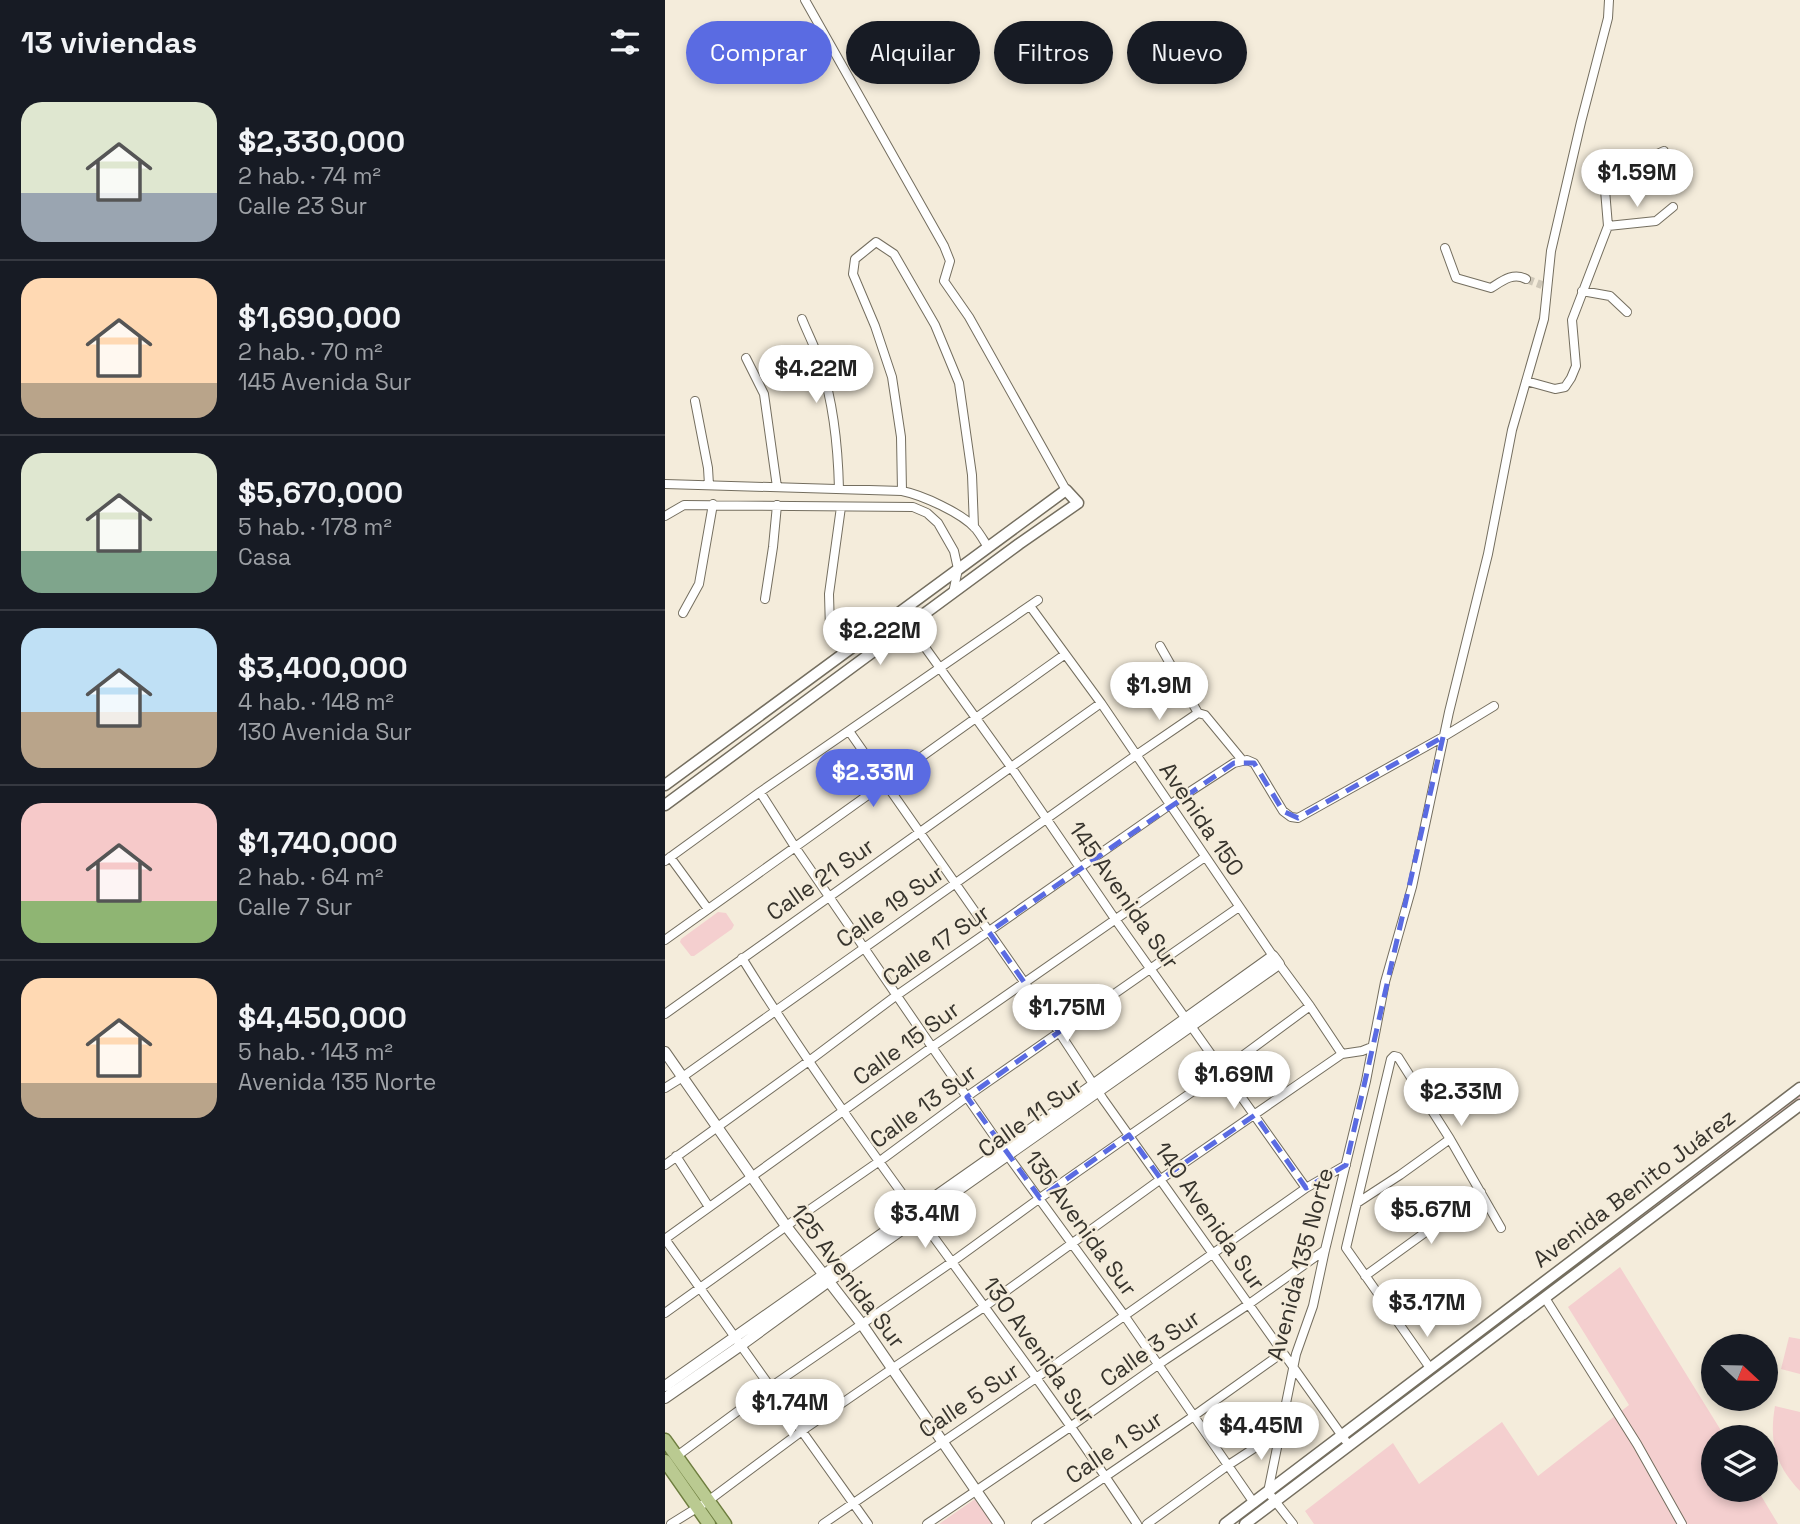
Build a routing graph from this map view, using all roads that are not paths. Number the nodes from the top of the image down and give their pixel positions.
1 (805, 0) edge
2 (1609, 0) edge
3 (1664, 151) dead end
4 (1673, 206) dead end
5 (1608, 226) junction
6 (1445, 248) dead end
7 (1526, 279) tunnel mouth
8 (1582, 291) junction
9 (1627, 312) dead end
10 (802, 319) dead end
11 (745, 358) dead end
12 (1526, 381) junction
13 (695, 401) dead end
14 (665, 485) edge
15 (709, 485) junction
16 (777, 487) junction
17 (839, 489) junction
18 (1066, 489) junction
19 (902, 491) junction
20 (713, 504) junction
21 (777, 505) junction
22 (841, 507) junction
23 (665, 516) edge
24 (974, 527) junction
25 (988, 547) junction
26 (958, 569) junction
27 (953, 593) junction
28 (765, 599) dead end
29 (1038, 600) dead end
30 (1030, 606) junction
31 (683, 613) dead end
32 (909, 625) junction
33 (830, 630) dead end
34 (1160, 646) dead end
35 (1065, 655) junction
36 (941, 668) junction
37 (783, 698) junction
38 (1101, 703) junction
39 (1495, 706) dead end
40 (798, 708) junction
41 (1198, 713) junction
42 (976, 719) junction
43 (849, 731) junction
44 (1443, 737) junction
45 (1136, 755) junction
46 (1244, 761) junction
47 (1011, 767) junction
48 (885, 782) junction
49 (665, 785) edge
50 (760, 792) junction
51 (1171, 805) junction
52 (665, 806) edge
53 (1047, 818) junction
54 (919, 832) junction
55 (795, 847) junction
56 (1205, 857) junction
57 (668, 859) edge
58 (1080, 867) junction
59 (955, 884) junction
60 (829, 896) junction
61 (1239, 907) junction
62 (708, 909) junction
63 (1115, 919) junction
64 (989, 932) junction
65 (665, 940) edge
66 (865, 947) junction
67 (742, 958) junction
68 (1276, 960) junction
69 (1150, 968) junction
70 (1024, 982) junction
71 (898, 995) junction
72 (1310, 1006) junction
73 (775, 1011) junction
74 (665, 1014) edge
75 (1188, 1022) junction
76 (1059, 1032) junction
77 (932, 1047) junction
78 (1372, 1047) junction
79 (665, 1052) edge
80 (1342, 1054) junction
81 (809, 1061) junction
82 (1222, 1071) junction
83 (682, 1077) junction
84 (665, 1087) edge
85 (1096, 1088) junction
86 (1800, 1088) edge
87 (967, 1097) junction
88 (1800, 1105) edge
89 (844, 1111) junction
90 (1255, 1115) junction
91 (717, 1128) junction
92 (1129, 1135) junction
93 (1450, 1139) junction
94 (1006, 1152) junction
95 (676, 1156) junction
96 (880, 1161) junction
97 (665, 1165) edge
98 (1346, 1165) junction
99 (752, 1177) junction
100 (1161, 1179) junction
101 (1306, 1188) junction
102 (1481, 1192) junction
103 (1040, 1198) junction
104 (1357, 1203) junction
105 (709, 1207) junction
106 (918, 1215) junction
107 (786, 1226) junction
108 (1501, 1228) dead end
109 (665, 1239) edge
110 (1072, 1243) junction
111 (1325, 1250) junction
112 (1213, 1254) junction
113 (952, 1262) junction
114 (1365, 1276) junction
115 (826, 1277) junction
116 (699, 1289) junction
117 (1545, 1298) junction
118 (1249, 1304) junction
119 (984, 1307) junction
120 (665, 1313) edge
121 (1124, 1315) junction
122 (861, 1323) junction
123 (738, 1342) junction
124 (1282, 1353) junction
125 (1159, 1365) junction
126 (1293, 1367) junction
127 (892, 1368) junction
128 (1430, 1368) junction
129 (1036, 1378) junction
130 (665, 1386) edge
131 (770, 1387) junction
132 (665, 1398) edge
133 (1194, 1415) junction
134 (1070, 1427) junction
135 (802, 1432) junction
136 (1279, 1432) junction
137 (1342, 1436) junction
138 (665, 1440) edge
139 (942, 1441) junction
140 (1349, 1446) junction
141 (668, 1461) edge
142 (1227, 1466) junction
143 (1106, 1476) junction
144 (975, 1490) junction
145 (1268, 1492) junction
146 (1276, 1501) junction
147 (853, 1503) junction
148 (1254, 1503) junction
149 (702, 1504) junction
150 (671, 1524) edge
151 (709, 1524) edge
152 (725, 1524) edge
153 (823, 1524) edge
154 (868, 1524) edge
155 (927, 1524) edge
156 (999, 1524) edge
157 (1036, 1524) edge
158 (1137, 1524) edge
159 (1147, 1524) edge
160 (1225, 1524) edge
161 (1245, 1524) edge
162 (1293, 1524) edge
163 (1682, 1524) edge

1 - 18 street
2 - 12 street, Avenida 135 Norte
3 - 5 street
4 - 5 street
5 - 8 street
6 - 7 street
8 - 9 street
8 - 12 street
10 - 17 street
11 - 16 street
12 - 44 street, Avenida 135 Norte
13 - 15 street
14 - 15 street
15 - 16 street
16 - 17 street
17 - 19 street
18 - 25 main road
18 - 27 main road
19 - 24 street
19 - 24 street
20 - 21 street
20 - 23 street
20 - 31 street
21 - 22 street
21 - 28 street
22 - 26 street
22 - 33 street
24 - 25 street
25 - 26 main road
26 - 27 street
26 - 37 main road
27 - 32 main road
29 - 30 street
30 - 35 street, Avenida 150
30 - 36 street
32 - 36 street, 145 Avenida Sur
32 - 40 main road
34 - 41 street
35 - 38 street, Avenida 150
35 - 42 street
36 - 42 street, 145 Avenida Sur
36 - 43 street
37 - 40 main road
37 - 49 main road
38 - 45 street, Avenida 150
38 - 47 street, Calle 21 Sur
39 - 44 street
40 - 52 main road
41 - 45 street
41 - 46 street
42 - 47 street, 145 Avenida Sur
42 - 48 street
43 - 48 street, 140 Avenida Sur
43 - 50 street
44 - 46 street
44 - 78 street, Avenida 135 Norte
45 - 51 street, Avenida 150
45 - 53 street, Calle 19 Sur
46 - 51 street, Calle 17 Sur
47 - 53 street, 145 Avenida Sur
47 - 54 street, Calle 21 Sur
48 - 54 street, 140 Avenida Sur
48 - 55 street
50 - 55 street, 135 Avenida Sur
50 - 57 street
51 - 56 street, Avenida 150
51 - 58 street, Calle 17 Sur
53 - 58 street, 145 Avenida Sur
53 - 59 street, Calle 19 Sur
54 - 59 street, 140 Avenida Sur
54 - 60 street, Calle 21 Sur
55 - 60 street, 135 Avenida Sur
55 - 62 street
56 - 61 street, Avenida 150
56 - 63 street, Calle 15 Sur
57 - 62 street
58 - 63 street, 145 Avenida Sur
58 - 64 street, Calle 17 Sur
59 - 64 street, 140 Avenida Sur
59 - 66 street, Calle 19 Sur
60 - 66 street, 135 Avenida Sur
60 - 67 street, Calle 21 Sur
61 - 68 street, Avenida 150
61 - 69 street, Calle 13 Sur
62 - 65 street
63 - 69 street, 145 Avenida Sur
63 - 70 street, Calle 15 Sur
64 - 70 street, 140 Avenida Sur
64 - 71 street, Calle 17 Sur
66 - 71 street, 135 Avenida Sur
66 - 73 street, Calle 19 Sur
67 - 73 street, 130 Avenida Sur
67 - 74 street, Calle 21 Sur
68 - 72 street, Avenida 150
68 - 75 street, Calle 11 Sur
69 - 75 street, 145 Avenida Sur
69 - 76 street, Calle 13 Sur
70 - 76 street, 140 Avenida Sur
70 - 77 street, Calle 15 Sur
71 - 77 street, 135 Avenida Sur
71 - 81 street, Calle 17 Sur
72 - 80 street, Avenida 150
72 - 82 street
73 - 81 street, 130 Avenida Sur
73 - 83 street, Calle 19 Sur
75 - 82 street, 145 Avenida Sur
75 - 85 street, Calle 11 Sur
76 - 85 street, 140 Avenida Sur
76 - 87 street, Calle 13 Sur
77 - 87 street, 135 Avenida Sur
77 - 89 street, Calle 15 Sur
78 - 80 street
78 - 98 street, Avenida 135 Norte
79 - 83 street, 125 Avenida Sur
80 - 90 street
81 - 89 street, 130 Avenida Sur
81 - 91 street, Calle 17 Sur
82 - 90 street, 145 Avenida Sur
82 - 92 street
83 - 84 street, Calle 19 Sur
83 - 91 street, 125 Avenida Sur
85 - 92 street, 140 Avenida Sur
85 - 94 street, Calle 11 Sur
86 - 128 main road, Avenida Benito Juárez
87 - 94 street, 135 Avenida Sur
87 - 96 street, Calle 13 Sur
88 - 117 main road, Avenida Benito Juárez
89 - 96 street, 130 Avenida Sur
89 - 99 street, Calle 15 Sur
90 - 100 street
90 - 101 street, 145 Avenida Sur
91 - 95 street, Calle 17 Sur
91 - 99 street, 125 Avenida Sur
92 - 100 street, 140 Avenida Sur
92 - 103 street
93 - 102 street
93 - 104 street
93 - 104 street
94 - 103 street, 135 Avenida Sur
94 - 106 street, Calle 11 Sur
95 - 97 street, Calle 17 Sur
95 - 105 street
96 - 106 street, 130 Avenida Sur
96 - 107 street, Calle 13 Sur
98 - 101 street, Calle 5 Sur
98 - 111 street, Avenida 135 Norte
99 - 105 street, Calle 15 Sur
99 - 107 street, 125 Avenida Sur
100 - 110 street
100 - 112 street, 140 Avenida Sur
101 - 112 street, Calle 5 Sur
102 - 108 street
102 - 114 street
103 - 110 street, 135 Avenida Sur
103 - 113 street
104 - 114 street
105 - 109 street, Calle 15 Sur
106 - 113 street, 130 Avenida Sur
106 - 115 street, Calle 11 Sur
107 - 115 street, 125 Avenida Sur
107 - 116 street, Calle 13 Sur
109 - 116 street
110 - 119 street
110 - 121 street, 135 Avenida Sur
111 - 118 street, Calle 3 Sur
111 - 126 street, Avenida 135 Norte
112 - 118 street, 140 Avenida Sur
112 - 121 street, Calle 5 Sur
113 - 119 street, 130 Avenida Sur
113 - 122 street
114 - 128 street
115 - 122 street, 125 Avenida Sur
115 - 123 street, Calle 11 Sur
116 - 120 street, Calle 13 Sur
116 - 123 street
117 - 140 main road, Avenida Benito Juárez
117 - 163 street
118 - 124 street, 140 Avenida Sur
118 - 125 street, Calle 3 Sur
119 - 127 street
119 - 129 street, 130 Avenida Sur
121 - 125 street, 135 Avenida Sur
121 - 129 street, Calle 5 Sur
122 - 127 street, 125 Avenida Sur
122 - 131 street
123 - 130 street, Calle 11 Sur
123 - 131 street
123 - 132 street, Calle 11 Sur
124 - 126 street, 140 Avenida Sur
124 - 133 street, Calle 1 Sur
125 - 133 street, 135 Avenida Sur
125 - 134 street, Calle 3 Sur
126 - 136 street, Avenida 135 Norte
126 - 137 street, 140 Avenida Sur
127 - 135 street
127 - 139 street, 125 Avenida Sur
128 - 137 main road, Avenida Benito Juárez
129 - 134 street, 130 Avenida Sur
129 - 139 street, Calle 5 Sur
131 - 135 street
131 - 141 street
133 - 142 street, 135 Avenida Sur
133 - 143 street, Calle 1 Sur
134 - 143 street, 130 Avenida Sur
134 - 144 street, Calle 3 Sur
135 - 147 street
135 - 149 street
136 - 142 street
136 - 145 street, Avenida 135 Norte
137 - 140 street, 140 Avenida Sur
137 - 145 main road, Avenida Benito Juárez
138 - 141 main road
139 - 144 street, 125 Avenida Sur
139 - 147 street, Calle 5 Sur
140 - 146 main road, Avenida Benito Juárez
141 - 149 main road
142 - 148 street, 135 Avenida Sur
142 - 159 street
143 - 157 street, Calle 1 Sur
143 - 158 street, 130 Avenida Sur
144 - 155 street, Calle 3 Sur
144 - 156 street, 125 Avenida Sur
145 - 146 street
145 - 148 main road, Avenida Benito Juárez
146 - 161 main road, Avenida Benito Juárez
146 - 162 street
147 - 153 street, Calle 5 Sur
147 - 154 street
148 - 160 main road, Avenida Benito Juárez
149 - 150 street
149 - 151 main road
149 - 152 main road

